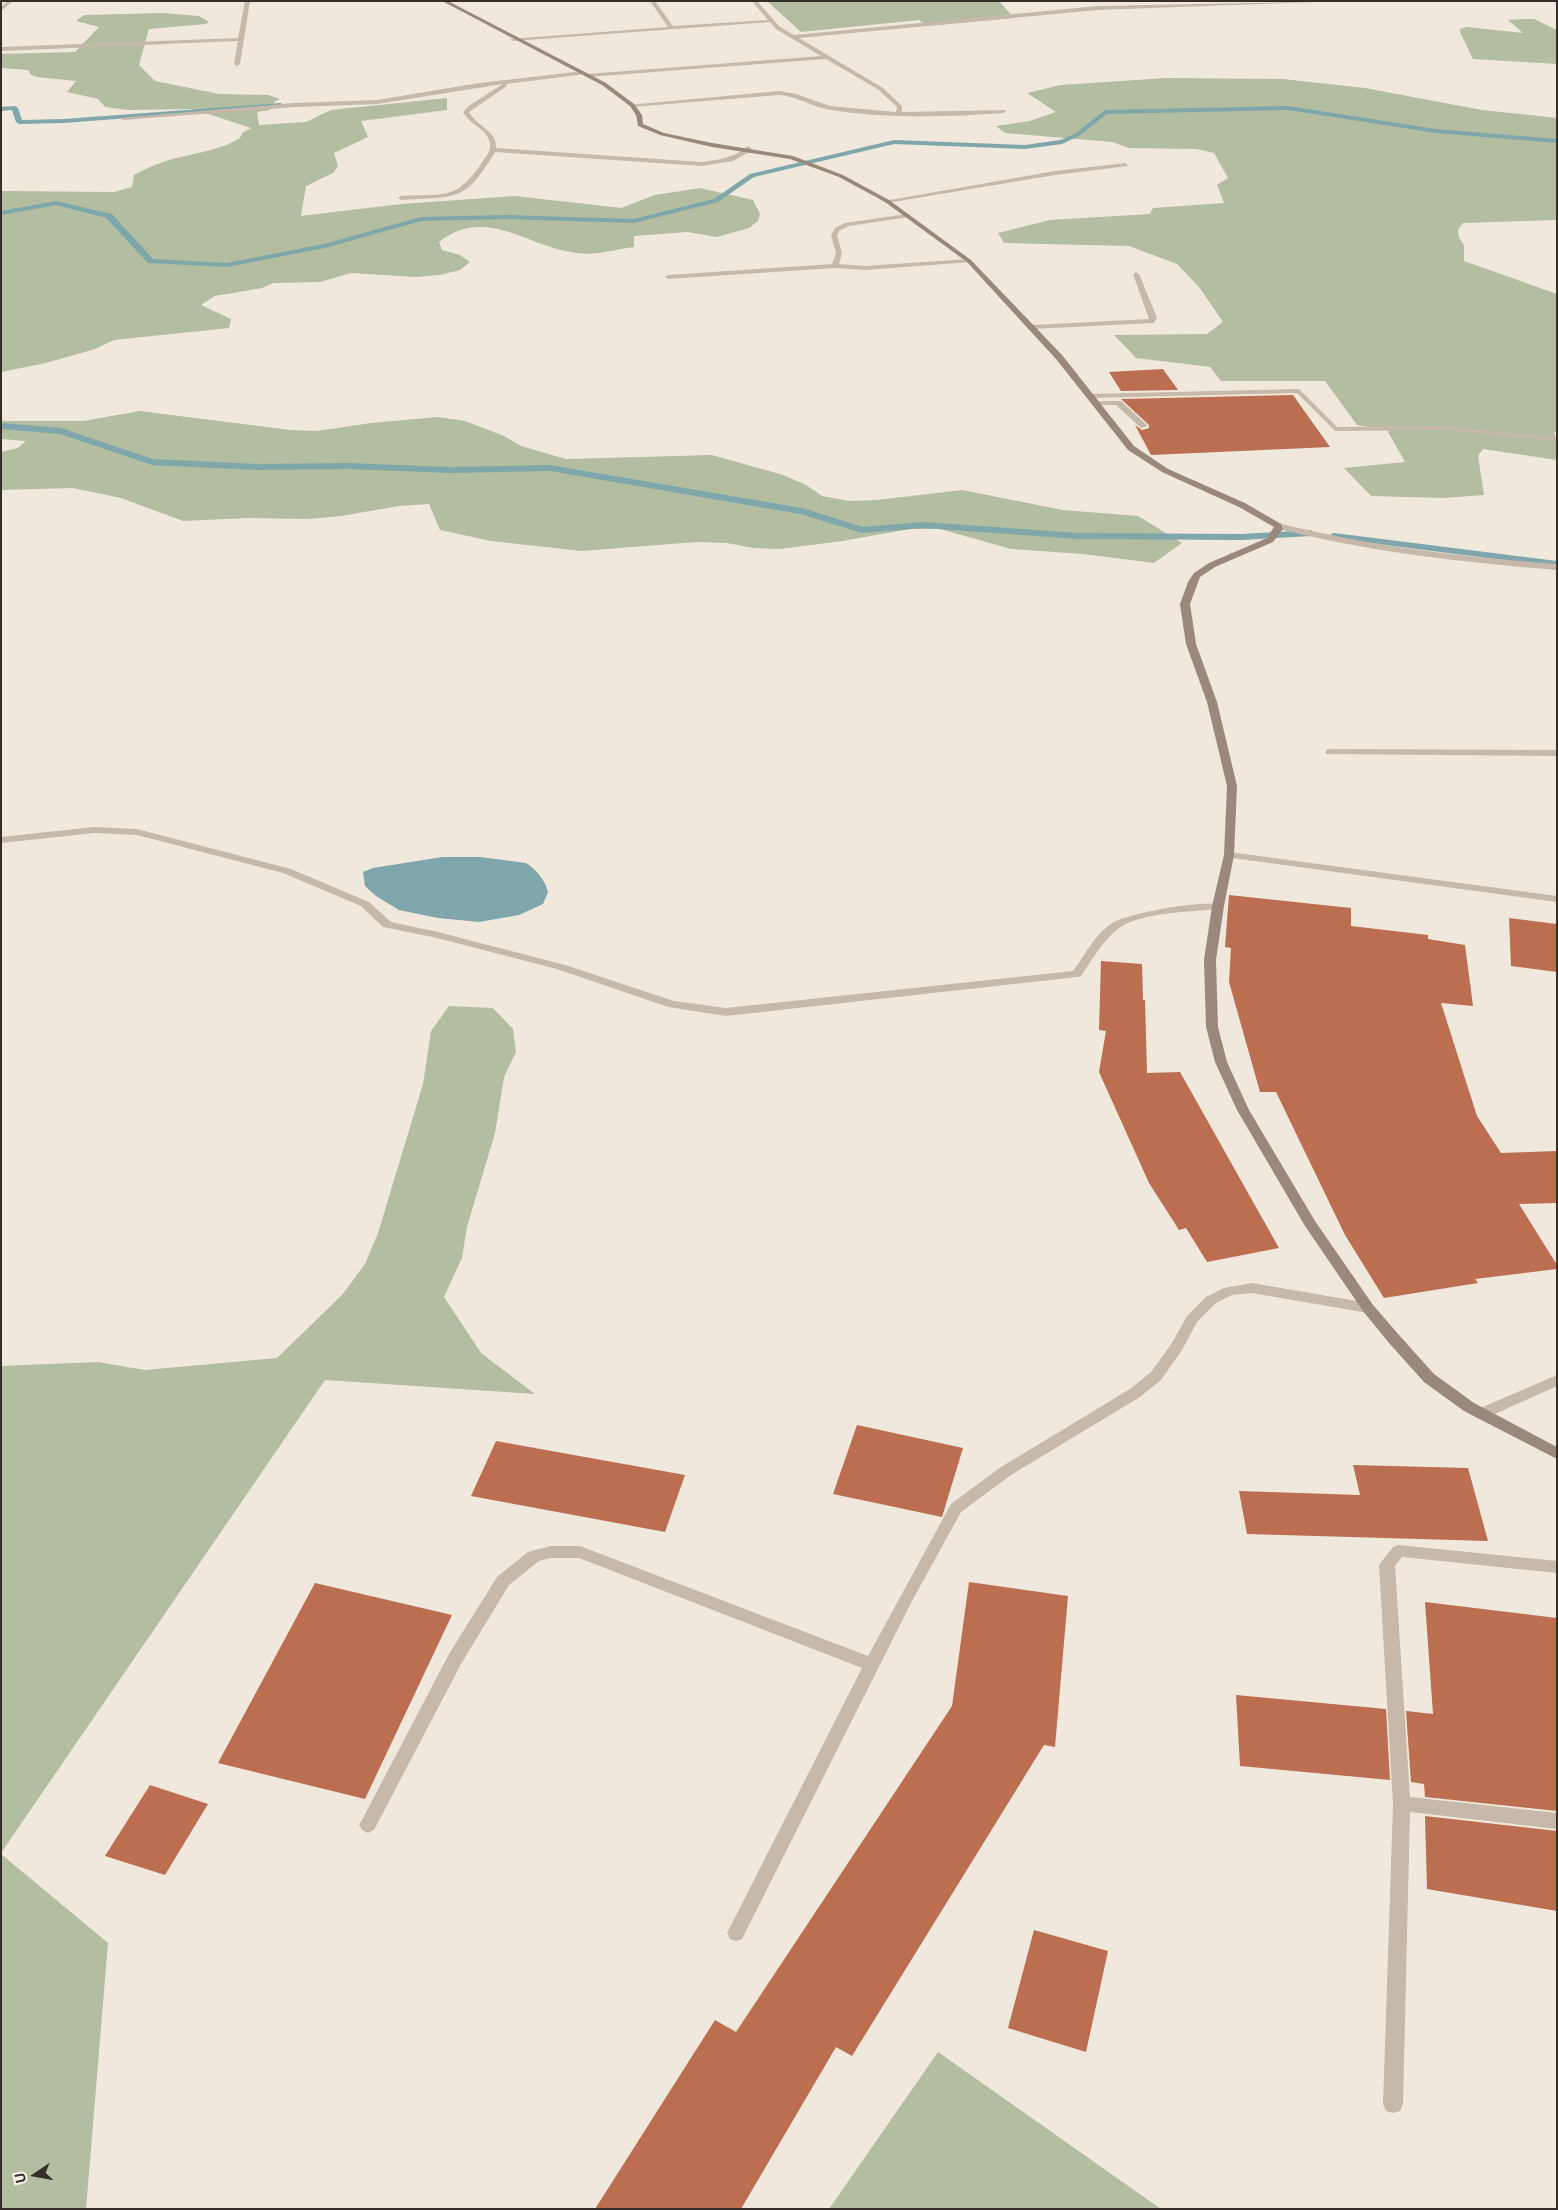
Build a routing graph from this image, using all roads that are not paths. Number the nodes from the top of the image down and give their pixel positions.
1 (11, 1) edge
2 (248, 1) edge
3 (444, 1) edge
4 (652, 1) edge
5 (754, 1) edge
6 (1342, 1) edge
7 (1, 10) edge
8 (769, 21) junction
9 (670, 27) junction
10 (793, 37) junction
11 (241, 39) junction
12 (513, 39) junction
13 (1, 49) edge
14 (826, 57) junction
15 (238, 64) dead end
16 (586, 74) junction
17 (509, 82) junction
18 (632, 105) junction
19 (1004, 111) dead end
20 (899, 112) junction
21 (123, 118) dead end
22 (748, 148) junction
23 (493, 150) junction
24 (1126, 165) dead end
25 (401, 198) dead end
26 (887, 202) junction
27 (906, 216) junction
28 (969, 261) junction
29 (835, 266) junction
30 (1136, 274) dead end
31 (668, 276) dead end
32 (1032, 327) junction
33 (1090, 396) junction
34 (1096, 403) junction
35 (1144, 426) dead end
36 (1557, 439) edge
37 (1277, 531) junction
38 (1557, 567) edge
39 (1330, 752) dead end
40 (1557, 753) edge
41 (1, 840) edge
42 (1230, 855) junction
43 (1557, 899) edge
44 (1218, 906) junction
45 (1368, 1308) junction
46 (1557, 1380) edge
47 (1481, 1414) junction
48 (1557, 1454) edge
49 (1557, 1567) edge
50 (872, 1665) junction
51 (1402, 1804) junction
52 (1557, 1821) edge
53 (368, 1825) dead end
54 (736, 1933) dead end
55 (1393, 2104) dead end

1 - 7 street
2 - 11 street
3 - 12 street
4 - 9 street
5 - 8 street
6 - 10 street
8 - 9 street
8 - 10 street
9 - 12 street
10 - 14 street
11 - 13 street
11 - 15 street
12 - 16 street
14 - 16 street
14 - 20 street
16 - 17 street
16 - 18 street
17 - 21 street
17 - 23 street
18 - 20 street
18 - 22 street
19 - 20 street
22 - 23 street
22 - 26 street
23 - 25 street
24 - 26 street
26 - 27 street
27 - 28 street
27 - 29 street
28 - 29 street
28 - 32 street
29 - 31 street
30 - 32 street
32 - 33 street
33 - 34 street
33 - 36 street
34 - 35 street
34 - 37 street
37 - 38 street
37 - 42 street
39 - 40 street
41 - 44 street
42 - 43 street
42 - 44 street
44 - 45 street
45 - 47 street
45 - 50 street
46 - 47 street
47 - 48 street
49 - 51 street
50 - 53 street
50 - 54 street
51 - 52 street
51 - 55 street

